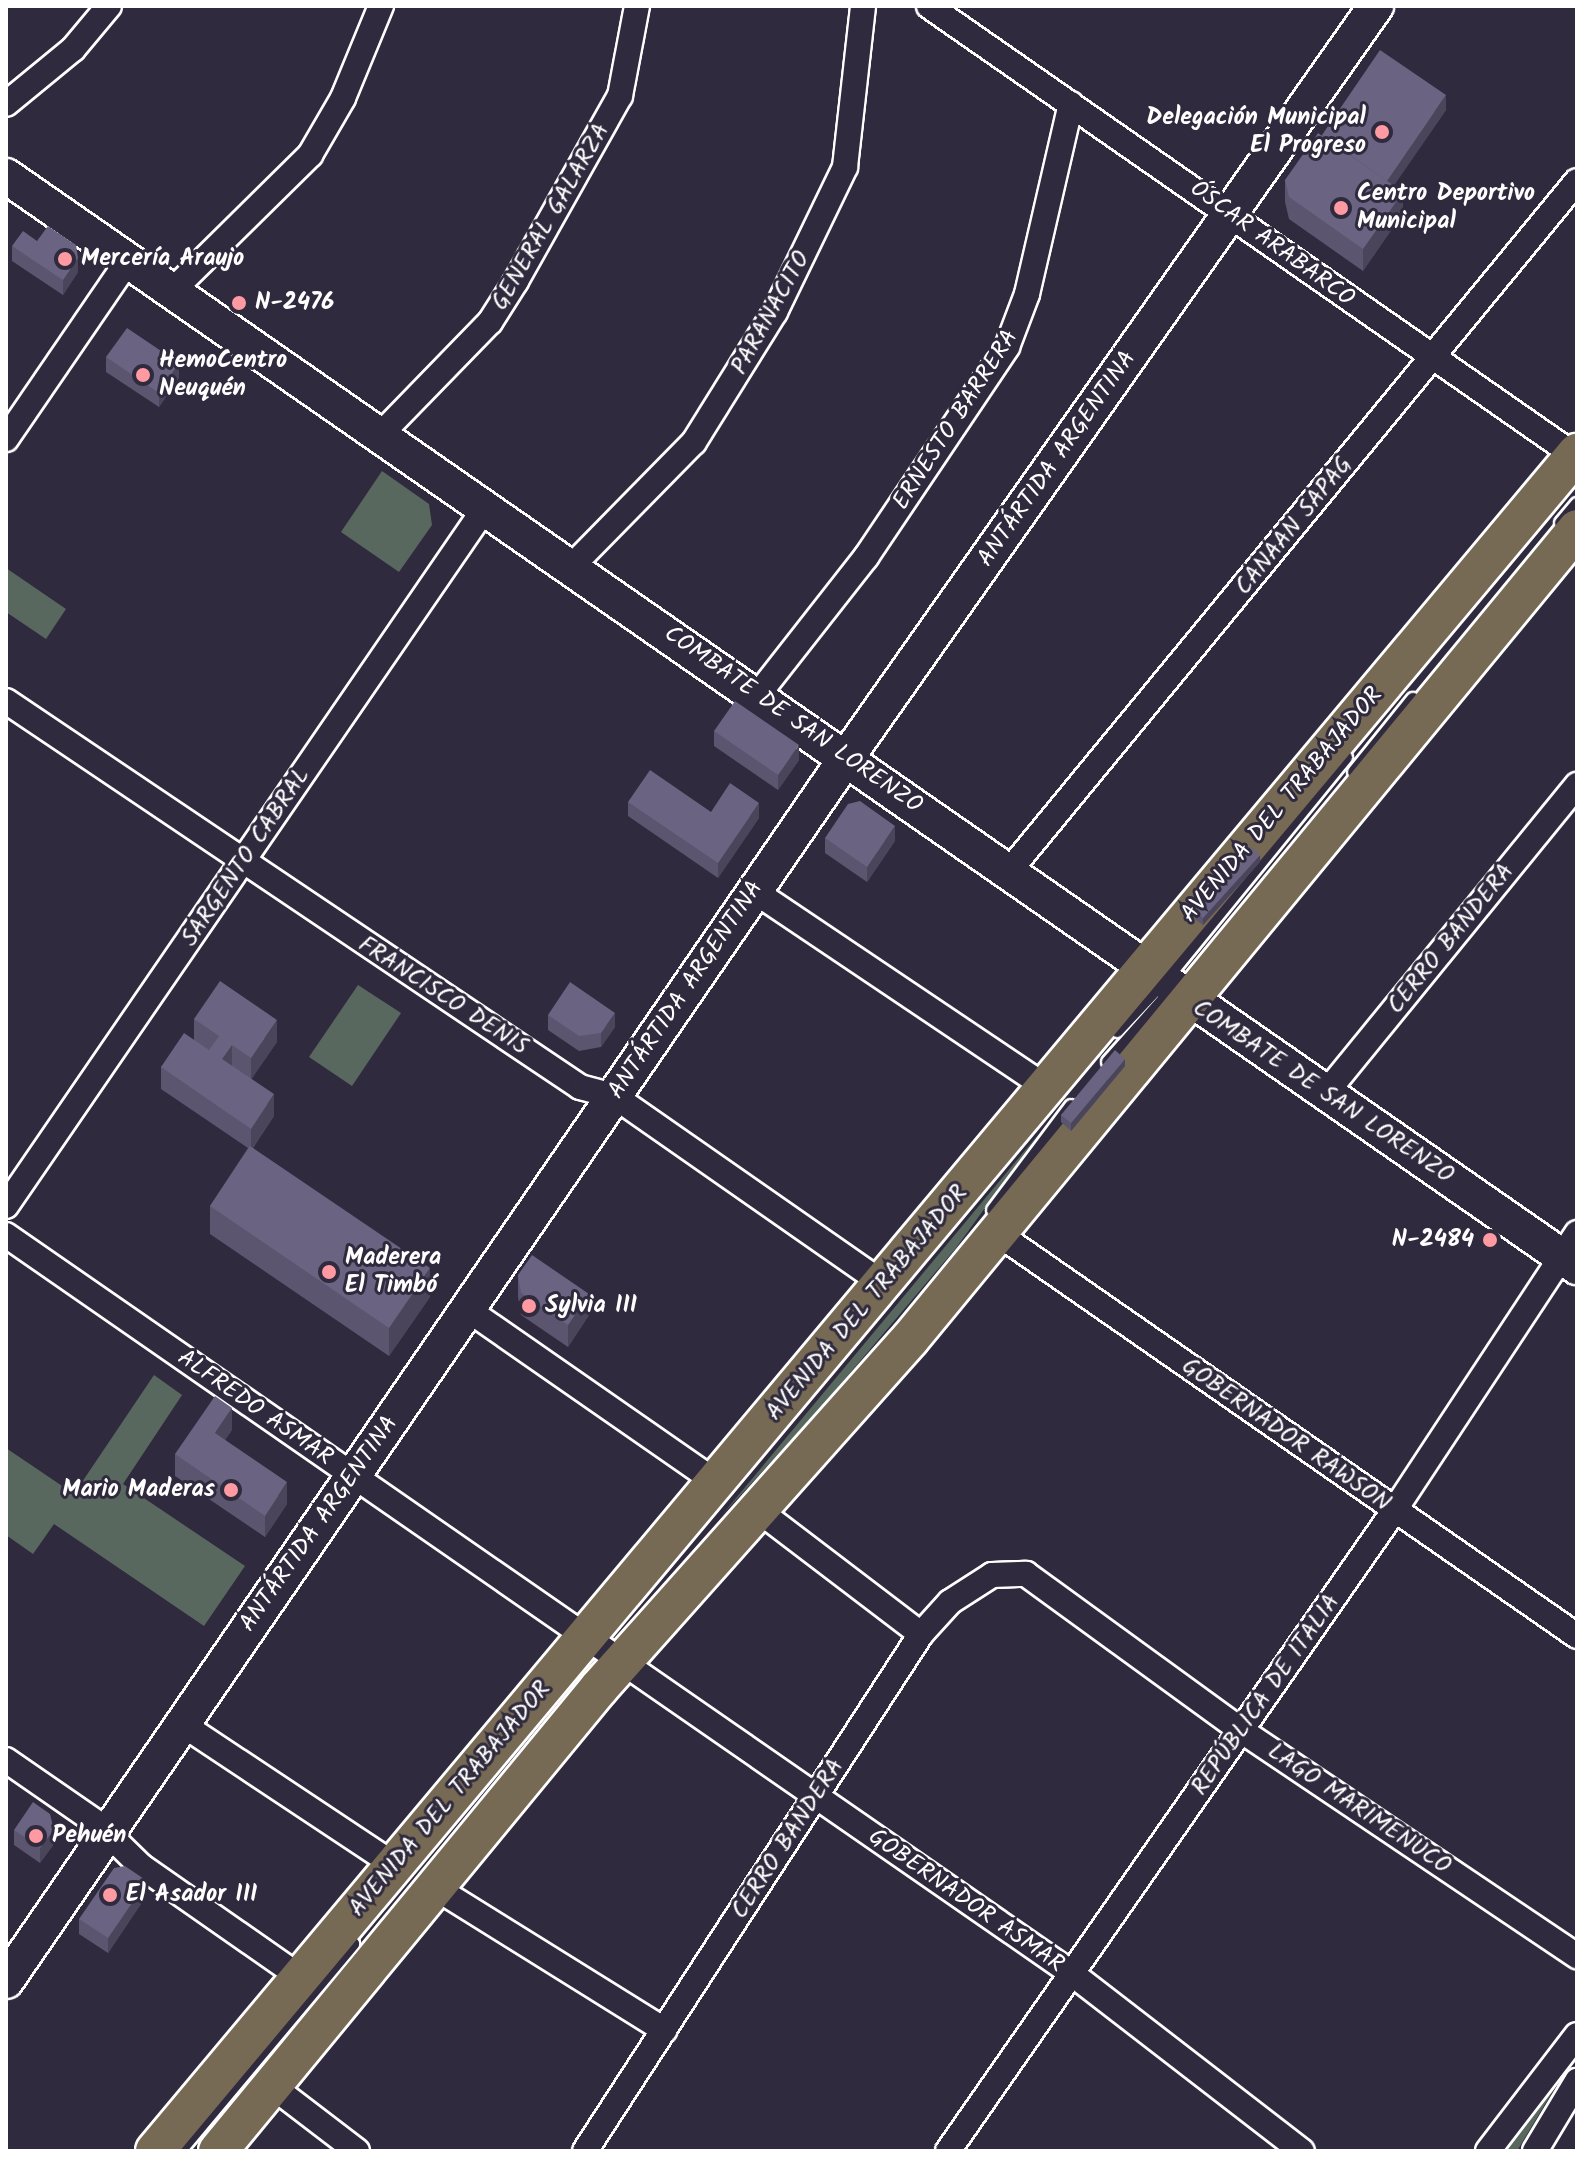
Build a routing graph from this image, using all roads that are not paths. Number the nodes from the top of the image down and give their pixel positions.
1 (109, 6) edge
2 (381, 6) edge
3 (637, 6) edge
4 (863, 6) edge
5 (929, 6) edge
6 (1376, 6) edge
7 (6, 104) edge
8 (1071, 104) junction
9 (6, 176) edge
10 (1577, 181) edge
11 (1229, 215) junction
12 (128, 261) junction
13 (172, 291) junction
14 (1432, 357) junction
15 (380, 435) junction
16 (6, 439) edge
17 (1576, 455) edge
18 (1577, 504) edge
19 (485, 508) junction
20 (1559, 520) edge
21 (571, 567) junction
22 (1407, 684) dead end
23 (1425, 685) dead end
24 (757, 696) junction
25 (6, 701) edge
26 (847, 757) junction
27 (1345, 785) dead end
28 (1577, 785) edge
29 (1288, 824) joint
30 (241, 863) junction
31 (1010, 870) junction
32 (1269, 877) dead end
33 (754, 891) junction
34 (1168, 983) junction
35 (1095, 1054) dead end
36 (1098, 1073) edge
37 (1325, 1094) junction
38 (614, 1096) junction
39 (1059, 1097) junction
40 (1046, 1163) joint
41 (6, 1206) edge
42 (991, 1226) junction
43 (6, 1235) edge
44 (1572, 1252) edge
45 (883, 1284) junction
46 (467, 1309) junction
47 (851, 1381) dead end
48 (353, 1476) junction
49 (717, 1483) junction
50 (761, 1495) junction
51 (1394, 1511) junction
52 (680, 1573) dead end
53 (1026, 1574) joint
54 (921, 1634) junction
55 (1577, 1636) edge
56 (603, 1651) junction
57 (182, 1724) junction
58 (1242, 1731) junction
59 (6, 1760) edge
60 (815, 1796) junction
61 (108, 1833) junction
62 (394, 1865) junction
63 (436, 1888) junction
64 (365, 1930) dead end
65 (1577, 1956) edge
66 (1070, 1972) junction
67 (300, 1977) junction
68 (6, 1981) edge
69 (664, 2030) junction
70 (1577, 2035) edge
71 (1577, 2081) edge
72 (272, 2086) junction
73 (155, 2151) edge
74 (180, 2151) edge
75 (199, 2151) edge
76 (218, 2151) edge
77 (357, 2151) edge
78 (585, 2151) edge
79 (948, 2151) edge
80 (1302, 2151) edge
81 (1488, 2151) edge
82 (1535, 2151) edge

1 - 7 street
2 - 13 street
3 - 15 street, GENERAL GALARZA
4 - 21 street, PARANACITO
5 - 8 street, ÓSCAR ARABARCO
6 - 11 main road, ANTÁRTIDA ARGENTINA
8 - 11 street, ÓSCAR ARABARCO
8 - 24 street, ERNESTO BARRERA
9 - 12 main road, COMBATE DE SAN LORENZO
10 - 14 street, CANAAN SAPAG
11 - 14 street, ÓSCAR ARABARCO
11 - 26 main road, ANTÁRTIDA ARGENTINA
12 - 13 main road, COMBATE DE SAN LORENZO
12 - 16 street
13 - 15 main road, COMBATE DE SAN LORENZO
14 - 17 street, ÓSCAR ARABARCO
14 - 31 street, CANAAN SAPAG
15 - 19 main road, COMBATE DE SAN LORENZO
17 - 34 main road, AVENIDA DEL TRABAJADOR
18 - 20 lane
19 - 21 main road, COMBATE DE SAN LORENZO
19 - 30 street, SARGENTO CABRAL
20 - 34 main road, AVENIDA DEL TRABAJADOR
21 - 24 main road, COMBATE DE SAN LORENZO
22 - 34 lane
23 - 27 lane
24 - 26 main road, COMBATE DE SAN LORENZO
25 - 30 street, FRANCISCO DENIS
26 - 31 main road, COMBATE DE SAN LORENZO
26 - 33 main road, ANTÁRTIDA ARGENTINA
28 - 37 street, CERRO BANDERA
29 - 29 street
30 - 38 street, FRANCISCO DENIS
30 - 41 street, SARGENTO CABRAL
31 - 34 main road, COMBATE DE SAN LORENZO
32 - 34 lane
33 - 38 main road, ANTÁRTIDA ARGENTINA
33 - 39 street
34 - 35 lane
34 - 36 lane
34 - 37 main road, COMBATE DE SAN LORENZO
34 - 39 main road, AVENIDA DEL TRABAJADOR
34 - 42 main road, AVENIDA DEL TRABAJADOR
37 - 44 main road, COMBATE DE SAN LORENZO
38 - 45 street, FRANCISCO DENIS
38 - 46 main road, ANTÁRTIDA ARGENTINA
39 - 42 lane
39 - 45 main road, AVENIDA DEL TRABAJADOR
40 - 40 street
42 - 50 main road, AVENIDA DEL TRABAJADOR
42 - 51 street, GOBERNADOR RAWSON
43 - 48 street, ALFREDO ASMAR
44 - 51 street, REPÚBLICA DE ITALIA
45 - 49 main road, AVENIDA DEL TRABAJADOR
46 - 48 main road, ANTÁRTIDA ARGENTINA
46 - 49 street
47 - 50 lane
48 - 56 street, ALFREDO ASMAR
48 - 57 main road, ANTÁRTIDA ARGENTINA
49 - 56 main road, AVENIDA DEL TRABAJADOR
50 - 54 street
50 - 56 main road, AVENIDA DEL TRABAJADOR
51 - 55 street, GOBERNADOR RAWSON
51 - 58 street, REPÚBLICA DE ITALIA
52 - 56 lane
53 - 54 street, CERRO BANDERA
53 - 58 street, LAGO MARIMENUCO
54 - 60 street, CERRO BANDERA
56 - 60 street, GOBERNADOR ASMAR
56 - 62 main road, AVENIDA DEL TRABAJADOR
56 - 63 main road, AVENIDA DEL TRABAJADOR
56 - 75 lane
57 - 61 main road, ANTÁRTIDA ARGENTINA
57 - 62 street
58 - 65 street, LAGO MARIMENUCO
58 - 66 street, REPÚBLICA DE ITALIA
59 - 61 street
60 - 66 street, GOBERNADOR ASMAR
60 - 69 street, CERRO BANDERA
61 - 67 street
61 - 68 main road, ANTÁRTIDA ARGENTINA
62 - 67 main road, AVENIDA DEL TRABAJADOR
63 - 69 street
63 - 72 main road, AVENIDA DEL TRABAJADOR
64 - 74 lane
66 - 79 street, REPÚBLICA DE ITALIA
66 - 80 street, GOBERNADOR ASMAR
67 - 73 main road, AVENIDA DEL TRABAJADOR
69 - 78 street, CERRO BANDERA
70 - 81 street
71 - 82 street
72 - 76 main road, AVENIDA DEL TRABAJADOR
72 - 77 street

